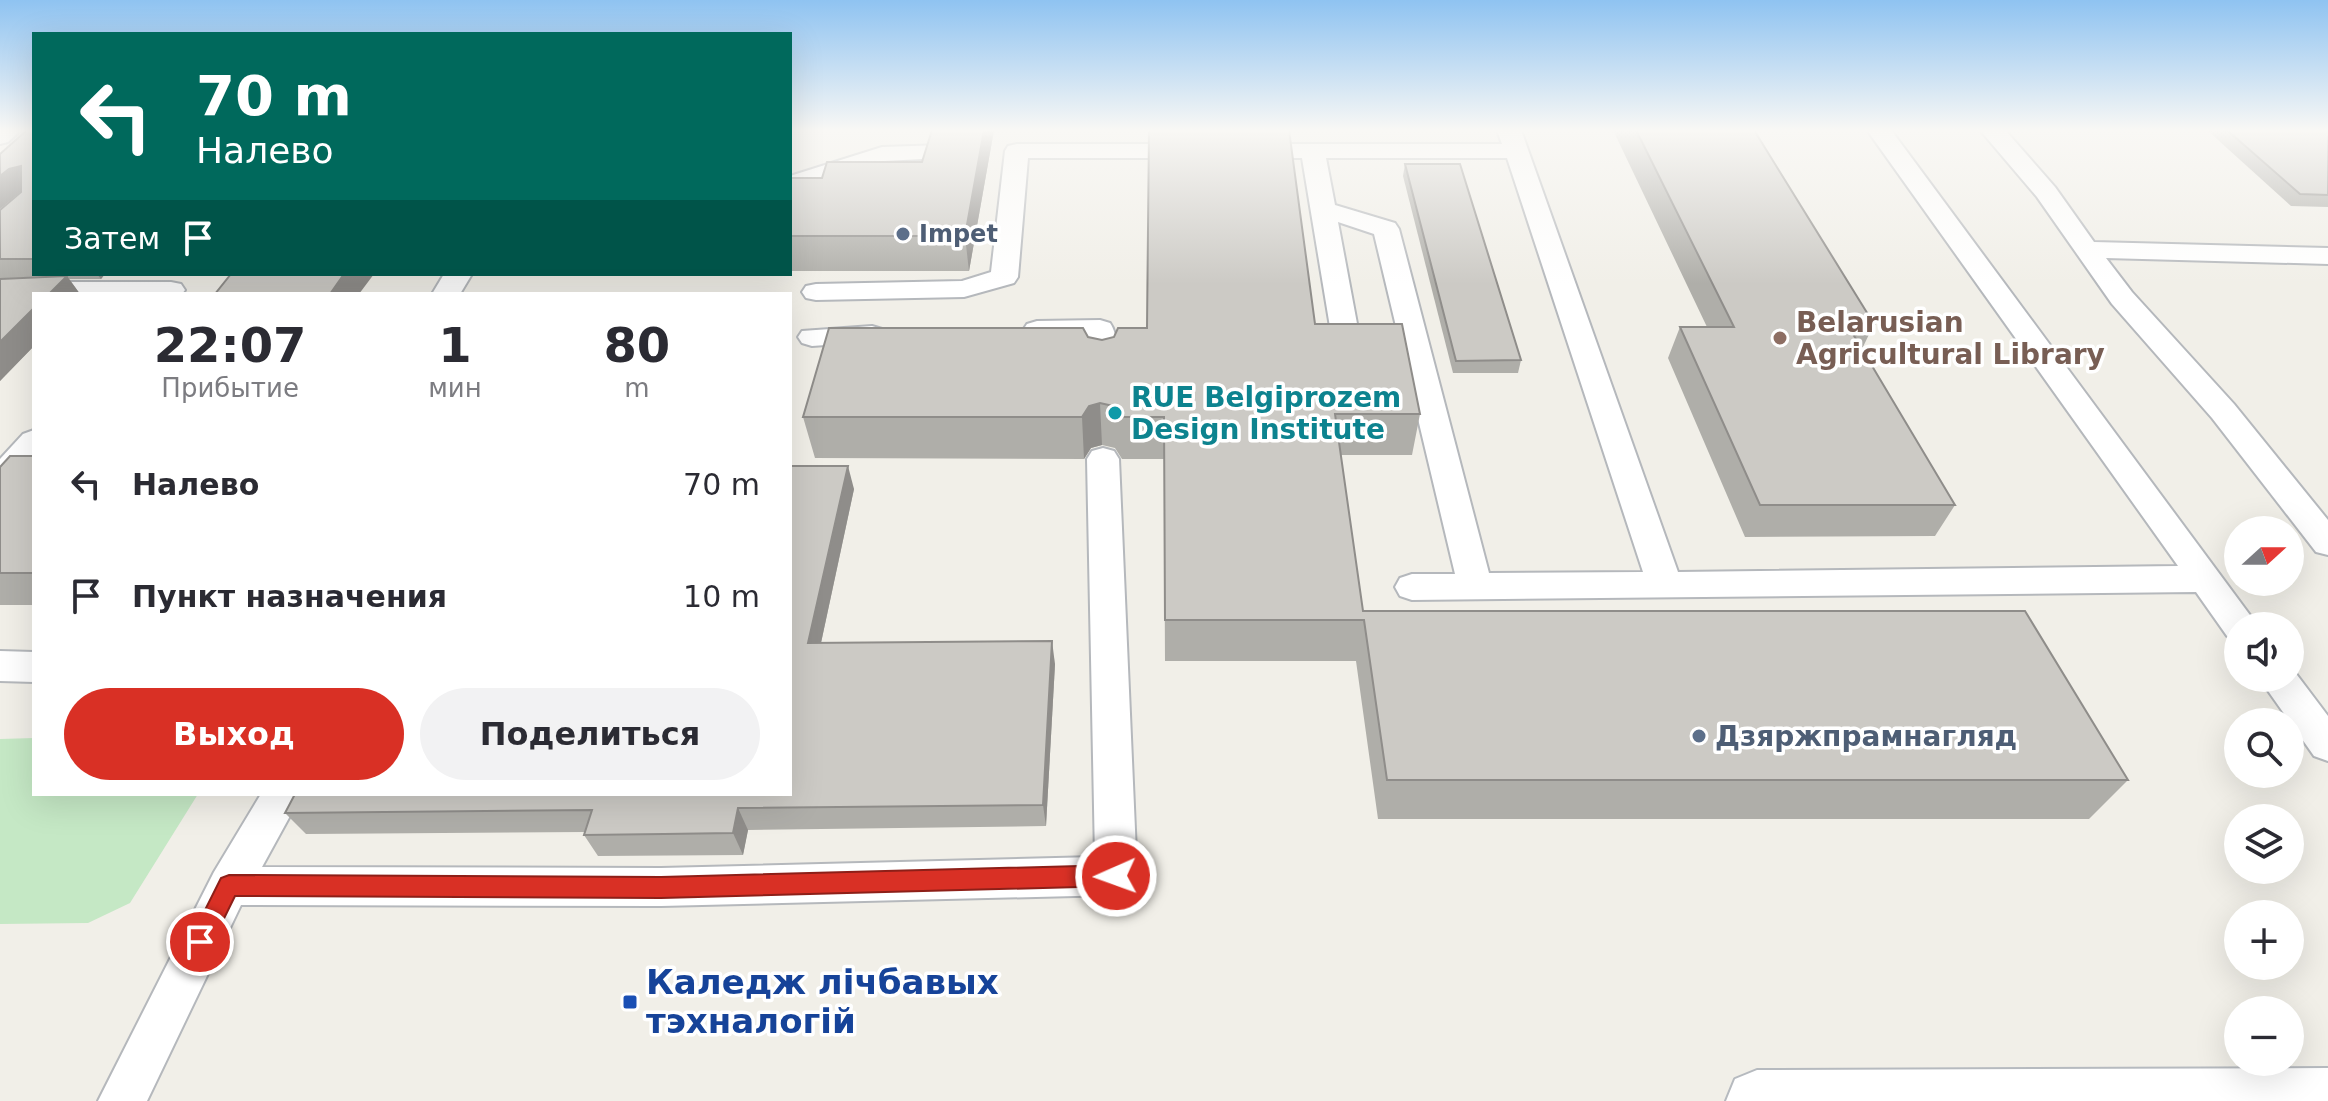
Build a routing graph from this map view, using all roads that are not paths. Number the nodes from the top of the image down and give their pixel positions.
1 (1014, 181) edge
2 (1312, 181) edge
3 (1527, 181) edge
4 (1916, 181) edge
5 (2037, 181) edge
6 (1323, 209) junction
7 (2086, 250) junction
8 (2328, 256) edge
9 (175, 286) edge
10 (0, 290) edge
11 (816, 292) dead end
12 (1006, 330) edge
13 (901, 334) edge
14 (812, 337) dead end
15 (1347, 345) edge
16 (1103, 370) edge
17 (1103, 459) dead end
18 (2328, 543) edge
19 (2205, 579) junction
20 (1665, 585) junction
21 (1475, 586) junction
22 (1412, 587) dead end
23 (2230, 612) edge
24 (0, 666) edge
25 (32, 667) edge
26 (2290, 692) edge
27 (2322, 730) edge
28 (281, 796) edge
29 (229, 886) junction
30 (2328, 1099) edge
31 (122, 1101) edge
32 (1757, 1101) edge

1 - 11 lane
2 - 6 lane
3 - 20 lane
4 - 19 lane
5 - 7 lane
6 - 15 lane
6 - 21 lane
7 - 8 lane
7 - 18 lane
9 - 10 lane
12 - 16 lane
13 - 14 lane
17 - 29 lane
19 - 20 lane
19 - 23 lane
20 - 21 lane
21 - 22 lane
24 - 25 lane
26 - 27 lane
28 - 29 lane
29 - 31 lane
30 - 32 main road

